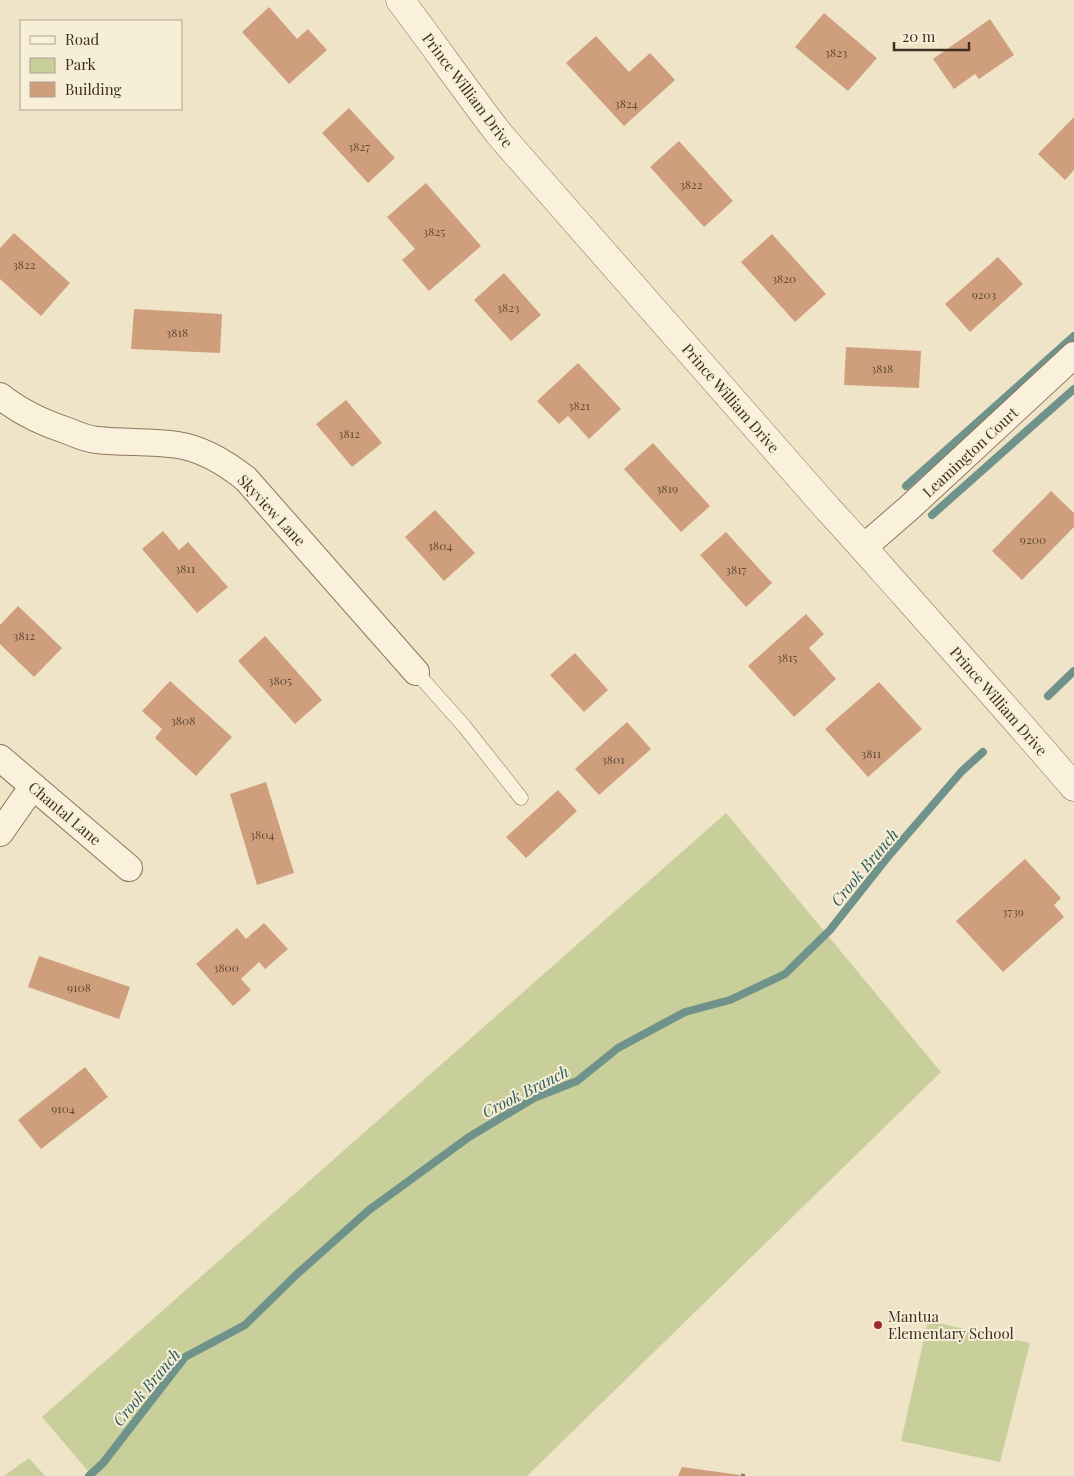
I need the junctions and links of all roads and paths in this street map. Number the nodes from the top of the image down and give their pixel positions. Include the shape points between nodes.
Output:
1 (400, 0) edge
2 (1074, 355) edge
3 (0, 396) edge
4 (864, 547) junction
5 (416, 672) joint
6 (0, 758) edge
7 (33, 786) junction
8 (1074, 787) edge
9 (521, 798) dead end
10 (0, 833) edge
11 (129, 868) dead end
12 (741, 1475) edge
13 (746, 1476) edge

1 - 4 street, Prince William Drive via 500,135
2 - 4 street, Leamington Court
3 - 5 street, Skyview Lane via 46,424 80,436 96,440 178,445 204,452 232,468 246,479
4 - 8 street, Prince William Drive
5 - 9 lane
6 - 7 street, Chantal Lane
7 - 10 street
7 - 11 street, Chantal Lane
12 - 13 path

